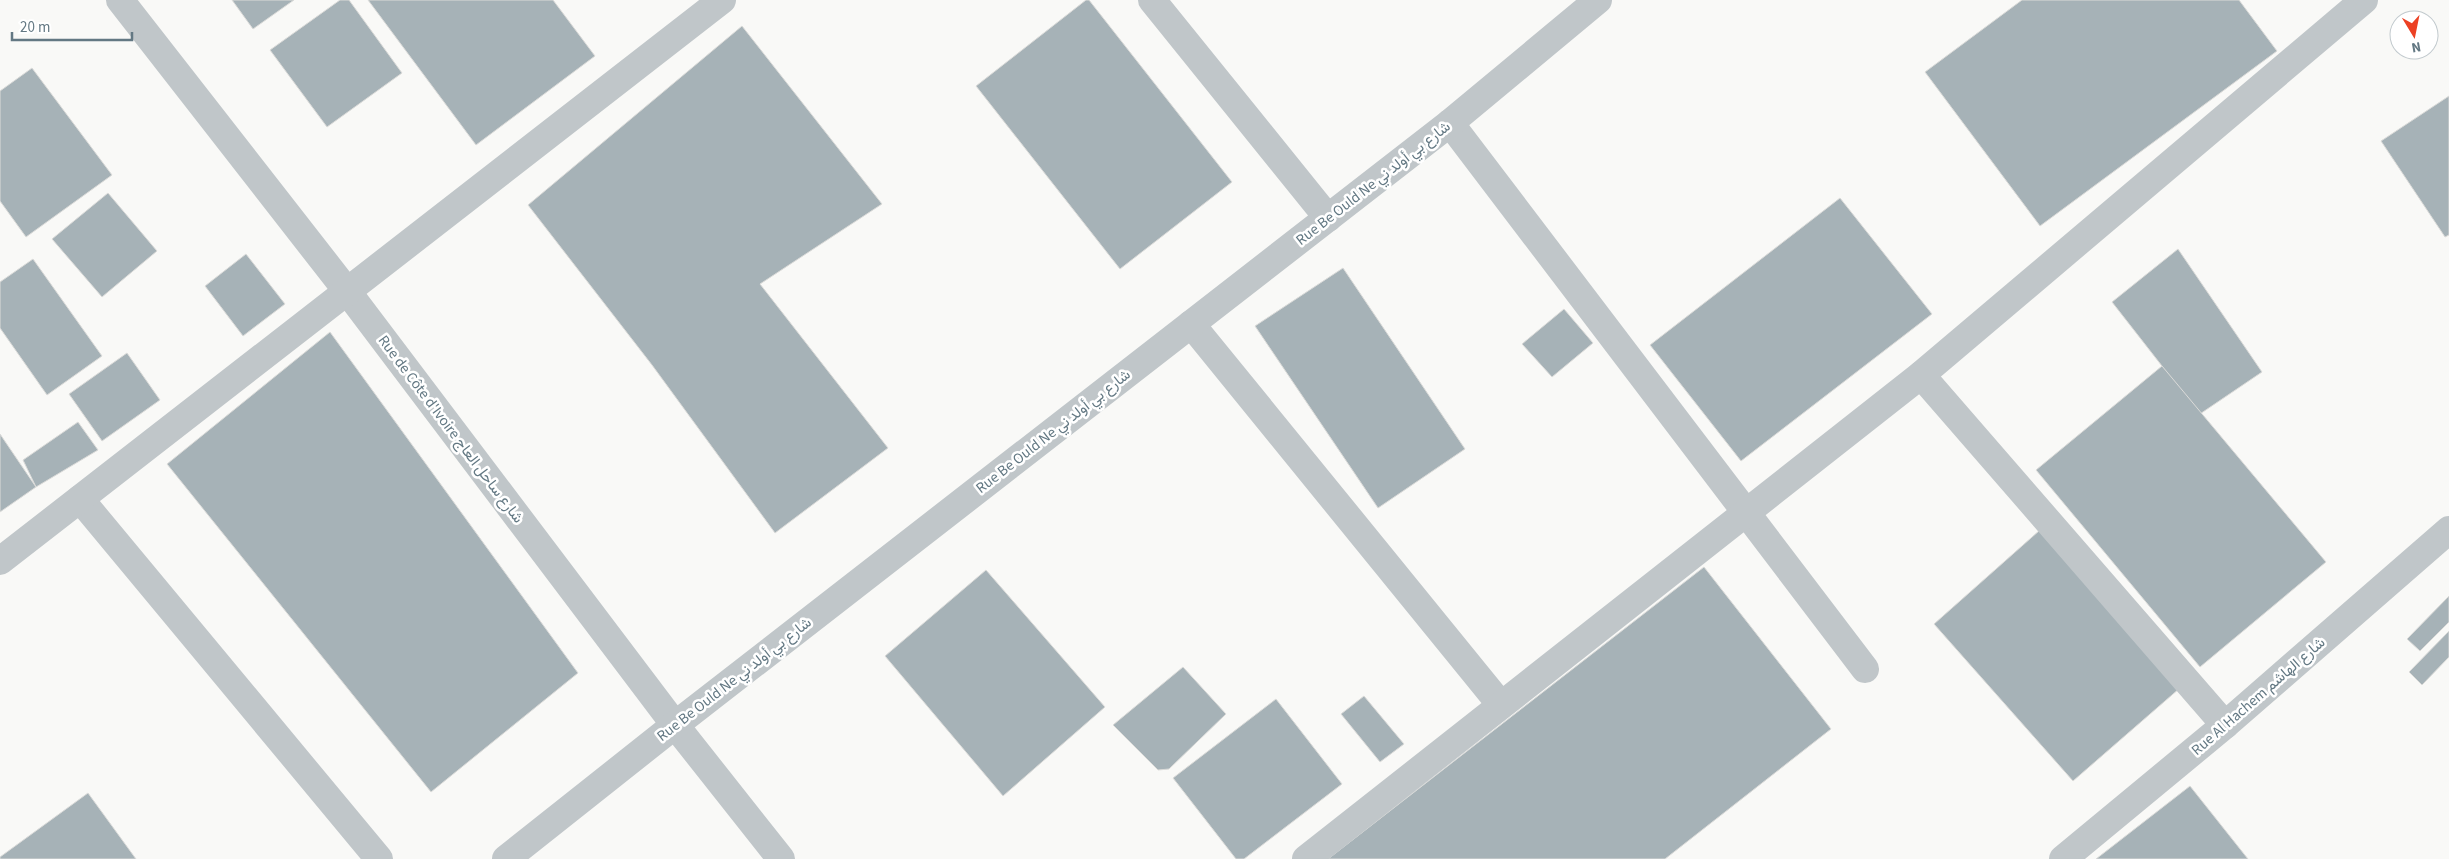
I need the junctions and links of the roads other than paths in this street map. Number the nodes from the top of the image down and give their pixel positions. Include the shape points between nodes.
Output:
1 (120, 0) edge
2 (722, 0) edge
3 (1152, 0) edge
4 (1598, 0) edge
5 (2364, 0) edge
6 (1450, 123) junction
7 (1328, 218) junction
8 (347, 291) junction
9 (1192, 324) junction
10 (1921, 375) junction
11 (80, 499) junction
12 (1746, 511) junction
13 (2449, 530) edge
14 (0, 561) edge
15 (1865, 669) dead end
16 (1501, 704) junction
17 (675, 724) junction
18 (2225, 726) junction
19 (379, 859) edge
20 (506, 859) edge
21 (781, 859) edge
22 (1306, 859) edge
23 (2064, 859) edge

1 - 8 street, Rue de Côte d'Ivoire شارع ساحل العاج
2 - 8 street
3 - 7 street
4 - 6 street, Rue Be Ould Ne شارع بي أولد ني
5 - 10 street
6 - 7 street, Rue Be Ould Ne شارع بي أولد ني
6 - 12 street
7 - 9 street, Rue Be Ould Ne شارع بي أولد ني
8 - 11 street
8 - 17 street, Rue de Côte d'Ivoire شارع ساحل العاج
9 - 16 street
9 - 17 street, Rue Be Ould Ne شارع بي أولد ني
10 - 12 street
10 - 18 street
11 - 14 street
11 - 19 street
12 - 15 street
12 - 16 street
13 - 18 street, Rue Al Hachem شارع الهاشم
16 - 22 street
17 - 20 street, Rue Be Ould Ne شارع بي أولد ني
17 - 21 street, Rue de Côte d'Ivoire شارع ساحل العاج
18 - 23 street, Rue Al Hachem شارع الهاشم

